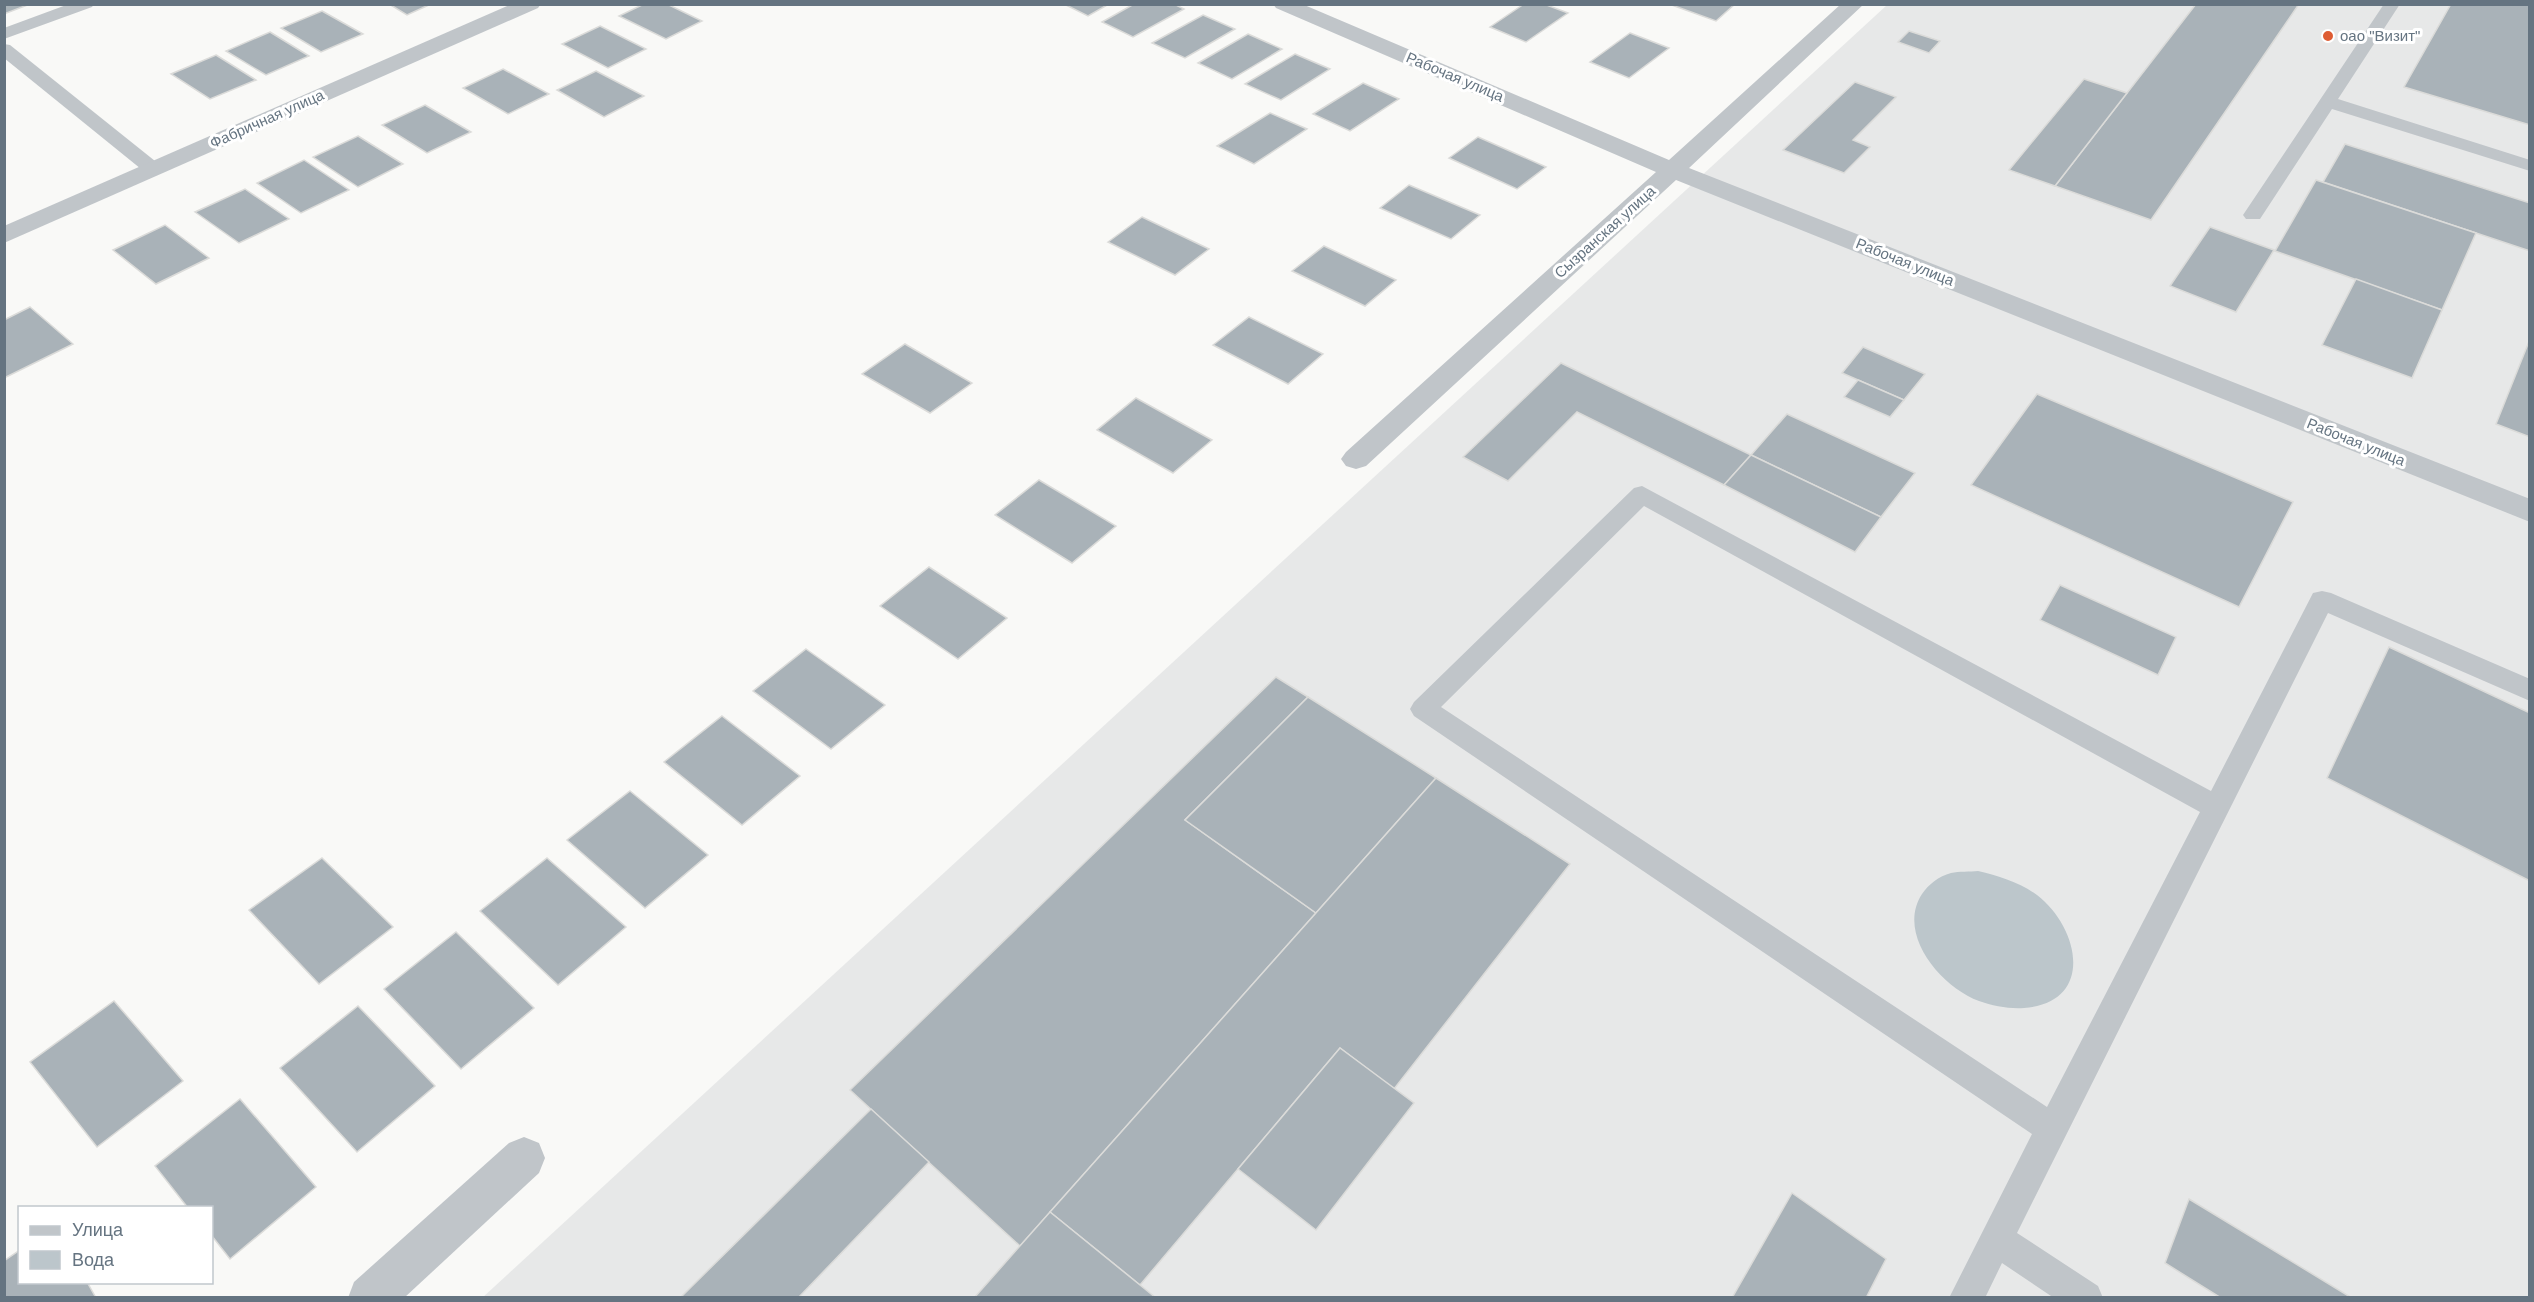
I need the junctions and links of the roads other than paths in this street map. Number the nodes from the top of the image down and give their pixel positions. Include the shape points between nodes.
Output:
1 (86, 4) edge
2 (531, 4) edge
3 (1283, 4) edge
4 (1854, 4) edge
5 (2392, 4) edge
6 (4, 34) edge
7 (4, 49) edge
8 (2328, 102) junction
9 (2529, 166) edge
10 (153, 169) junction
11 (1673, 170) junction
12 (2253, 215) dead end
13 (4, 236) edge
14 (1356, 459) dead end
15 (2529, 511) edge
16 (2529, 692) edge
17 (2216, 807) junction
18 (2052, 1129) junction
19 (524, 1158) dead end
20 (1996, 1239) junction
21 (370, 1298) edge
22 (1966, 1298) edge
23 (2086, 1298) edge

1 - 6 lane
2 - 10 street, Фабричная улица
3 - 11 street, Рабочая улица
4 - 11 street, Сызранская улица
5 - 8 lane
7 - 10 lane
8 - 9 lane
8 - 12 lane
10 - 13 street, Фабричная улица
11 - 14 street, Сызранская улица
11 - 15 street, Рабочая улица
16 - 17 lane via 2322,600
17 - 18 lane
17 - 18 lane via 1642,494 1423,709
18 - 20 lane
19 - 21 street
20 - 22 lane
20 - 23 lane

